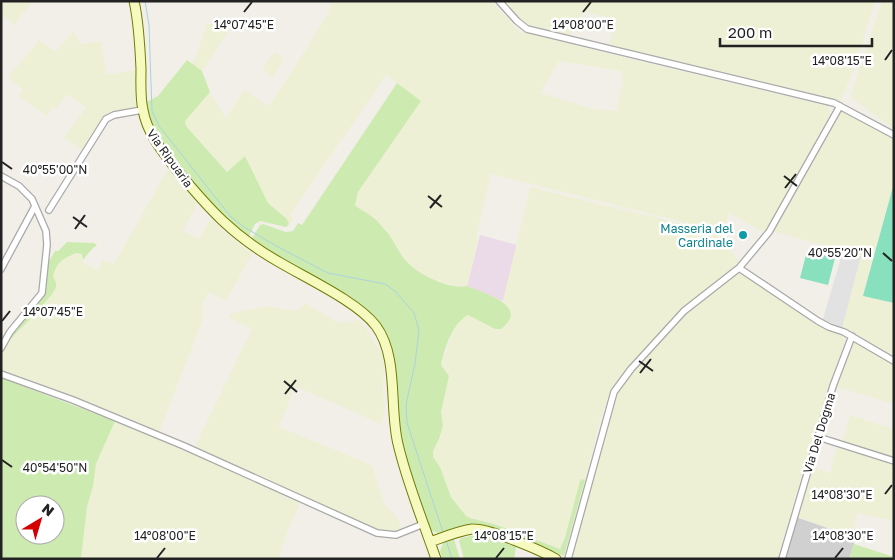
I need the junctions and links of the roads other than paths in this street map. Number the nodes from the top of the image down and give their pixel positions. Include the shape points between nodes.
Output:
1 (134, 1) edge
2 (499, 1) edge
3 (840, 106) junction
4 (142, 110) junction
5 (894, 135) edge
6 (1, 176) edge
7 (35, 206) junction
8 (49, 210) dead end
9 (740, 268) junction
10 (1, 269) edge
11 (852, 336) junction
12 (1, 348) edge
13 (894, 361) edge
14 (1, 374) edge
15 (818, 437) junction
16 (894, 461) edge
17 (423, 524) junction
18 (430, 542) junction
19 (436, 559) edge
20 (556, 559) edge
21 (568, 559) edge
22 (782, 559) edge

1 - 4 street, Via Ripuaria
2 - 3 street via 527,29
3 - 5 street
3 - 9 street via 769,232
4 - 8 street via 106,119
4 - 17 street, Via Ripuaria via 150,133 222,222 262,253 359,310 377,327 388,352 398,445
6 - 7 street via 26,191
7 - 10 street
7 - 12 street via 42,218 46,238 42,293
9 - 11 street via 818,321
9 - 21 street via 684,311 614,392
11 - 13 street
11 - 15 street, Via Del Dogma
14 - 17 street via 176,442 378,533 396,535
15 - 16 street
15 - 22 street, Via Del Dogma
17 - 18 street, Via Ripuaria
18 - 19 street, Via Ripuaria
18 - 20 street via 472,529 485,530

